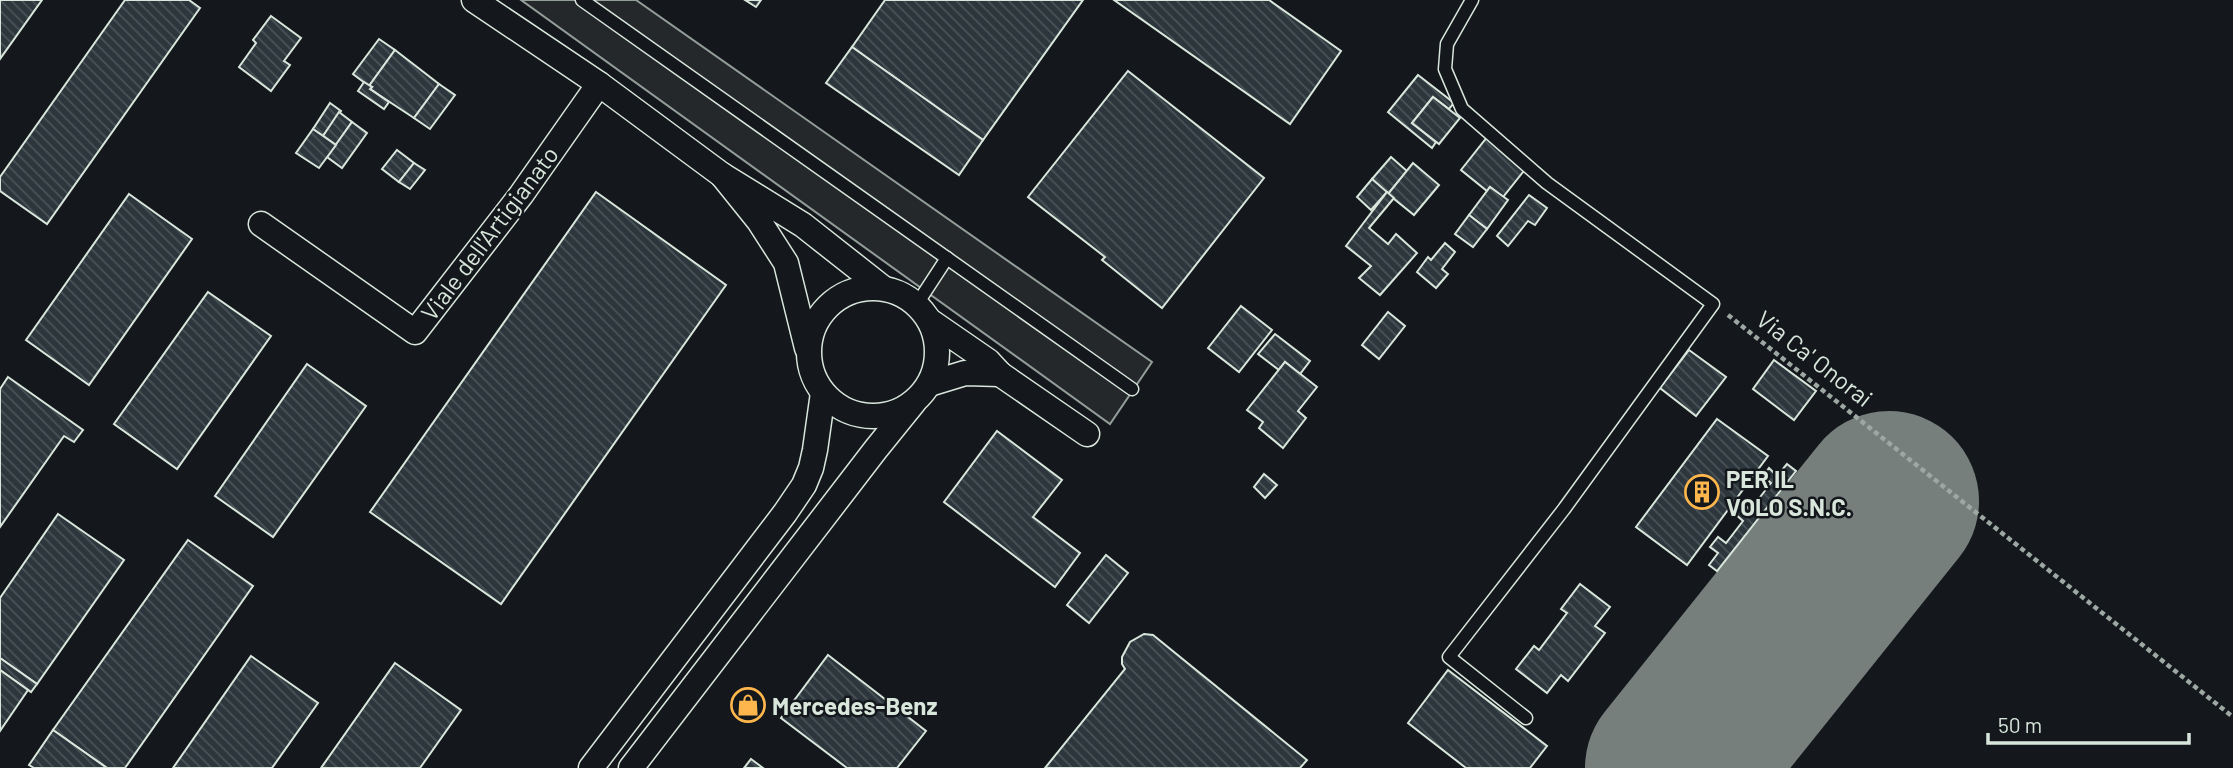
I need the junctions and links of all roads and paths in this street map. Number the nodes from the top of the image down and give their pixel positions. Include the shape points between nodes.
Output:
1 (474, 0) edge
2 (582, 0) edge
3 (1472, 0) edge
4 (599, 84) junction
5 (722, 175) junction
6 (261, 223) dead end
7 (947, 258) junction
8 (883, 288) junction
9 (1713, 304) junction
10 (923, 313) junction
11 (808, 351) junction
12 (1000, 374) junction
13 (1132, 389) dead end
14 (823, 393) junction
15 (922, 393) junction
16 (1087, 434) dead end
17 (2233, 717) edge
18 (1526, 718) dead end
19 (591, 768) edge
20 (631, 768) edge

1 - 4 street
2 - 7 lane
3 - 9 lane via 1447,44 1445,69 1462,109 1547,183
4 - 5 street
4 - 6 street, Viale dell'Artigianato via 415,332
5 - 8 street via 803,225
5 - 11 street via 786,263
7 - 10 lane
7 - 13 lane
8 - 10 street via 901,293
8 - 11 street via 861,288 840,296 823,310 812,329
9 - 17 path, Via Ca' Onorai
9 - 18 lane via 1449,657
10 - 12 street
10 - 15 street via 937,342 937,363
11 - 14 street via 812,373
12 - 15 street via 965,373
12 - 16 street
14 - 15 street via 838,407 877,417 897,412
14 - 19 street via 815,450 804,485
15 - 20 street

